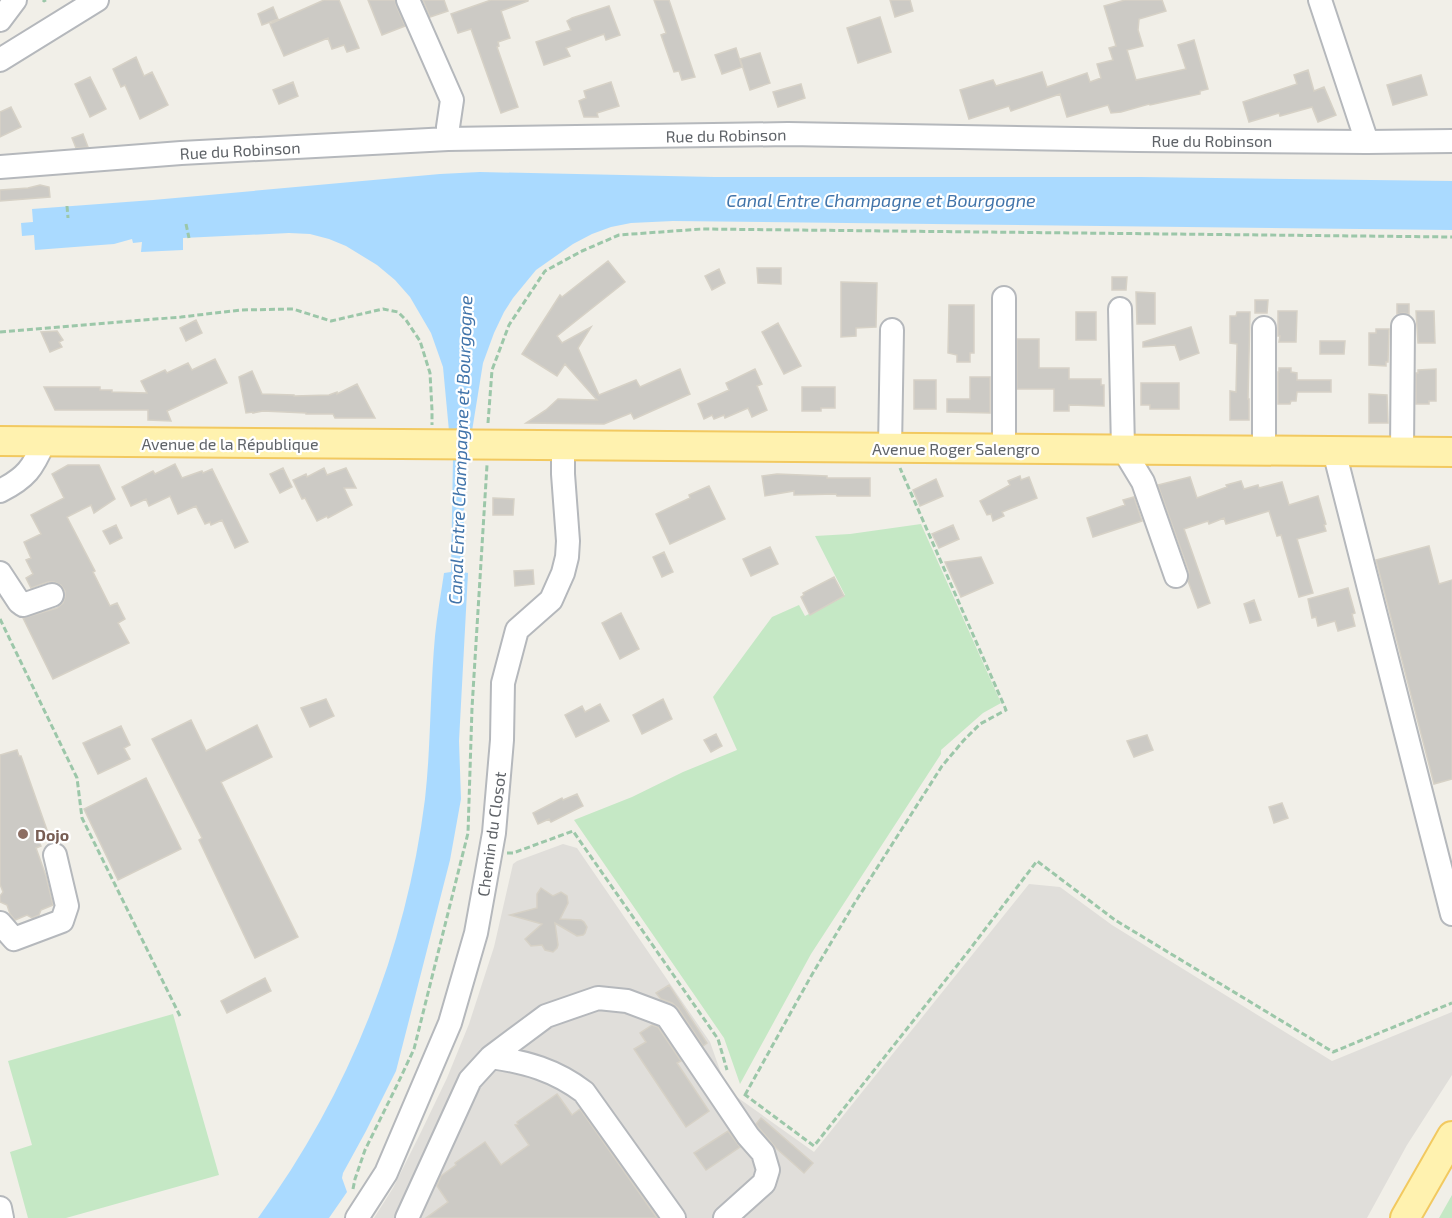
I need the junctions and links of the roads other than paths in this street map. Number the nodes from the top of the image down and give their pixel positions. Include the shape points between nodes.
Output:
1 (15, 0) edge
2 (98, 0) edge
3 (408, 0) edge
4 (1320, 0) edge
5 (0, 20) edge
6 (0, 60) edge
7 (448, 139) junction
8 (1452, 141) edge
9 (1367, 142) junction
10 (0, 167) edge
11 (1004, 298) dead end
12 (1120, 309) dead end
13 (1403, 326) dead end
14 (1264, 328) dead end
15 (892, 330) dead end
16 (0, 441) edge
17 (44, 442) junction
18 (459, 445) joint
19 (563, 445) junction
20 (890, 448) junction
21 (1004, 448) junction
22 (1123, 449) junction
23 (1264, 450) junction
24 (1334, 451) junction
25 (1402, 451) junction
26 (1452, 452) edge
27 (0, 491) edge
28 (0, 573) edge
29 (1176, 576) dead end
30 (52, 594) dead end
31 (55, 855) dead end
32 (1452, 914) edge
33 (0, 922) edge
34 (491, 1057) junction
35 (1452, 1136) edge
36 (0, 1208) edge
37 (354, 1208) edge
38 (2, 1218) edge
39 (407, 1218) edge
40 (674, 1218) edge
41 (724, 1218) edge
42 (1405, 1218) edge

1 - 5 street
2 - 6 street
3 - 7 street via 452,100
4 - 9 street
7 - 9 street, Rue du Robinson via 788,134
7 - 10 street, Rue du Robinson
8 - 9 street, Rue du Robinson
11 - 21 street
12 - 22 street
13 - 25 street
14 - 23 street
15 - 20 street
16 - 17 main road, Avenue de la République
17 - 18 main road, Avenue de la République
17 - 27 street via 35,463 16,483
18 - 19 main road, Avenue Roger Salengro
19 - 20 main road, Avenue Roger Salengro
19 - 37 street, Chemin du Closot via 567,557 551,600 517,630 503,683 494,833 476,933 450,1023 386,1173
20 - 21 main road, Avenue Roger Salengro
21 - 22 main road, Avenue Roger Salengro
22 - 23 main road, Avenue Roger Salengro
22 - 29 street via 1143,482
23 - 24 main road, Avenue Roger Salengro
24 - 25 main road, Avenue Roger Salengro
24 - 32 street
25 - 26 main road, Avenue Roger Salengro
28 - 30 street via 23,605
31 - 33 street via 67,906 62,921 14,939
34 - 39 street via 470,1080
34 - 40 street via 542,1068 584,1092
34 - 41 street via 546,1016 598,998 627,1001 667,1016 762,1153 768,1170 764,1184
35 - 42 main road
36 - 38 street

